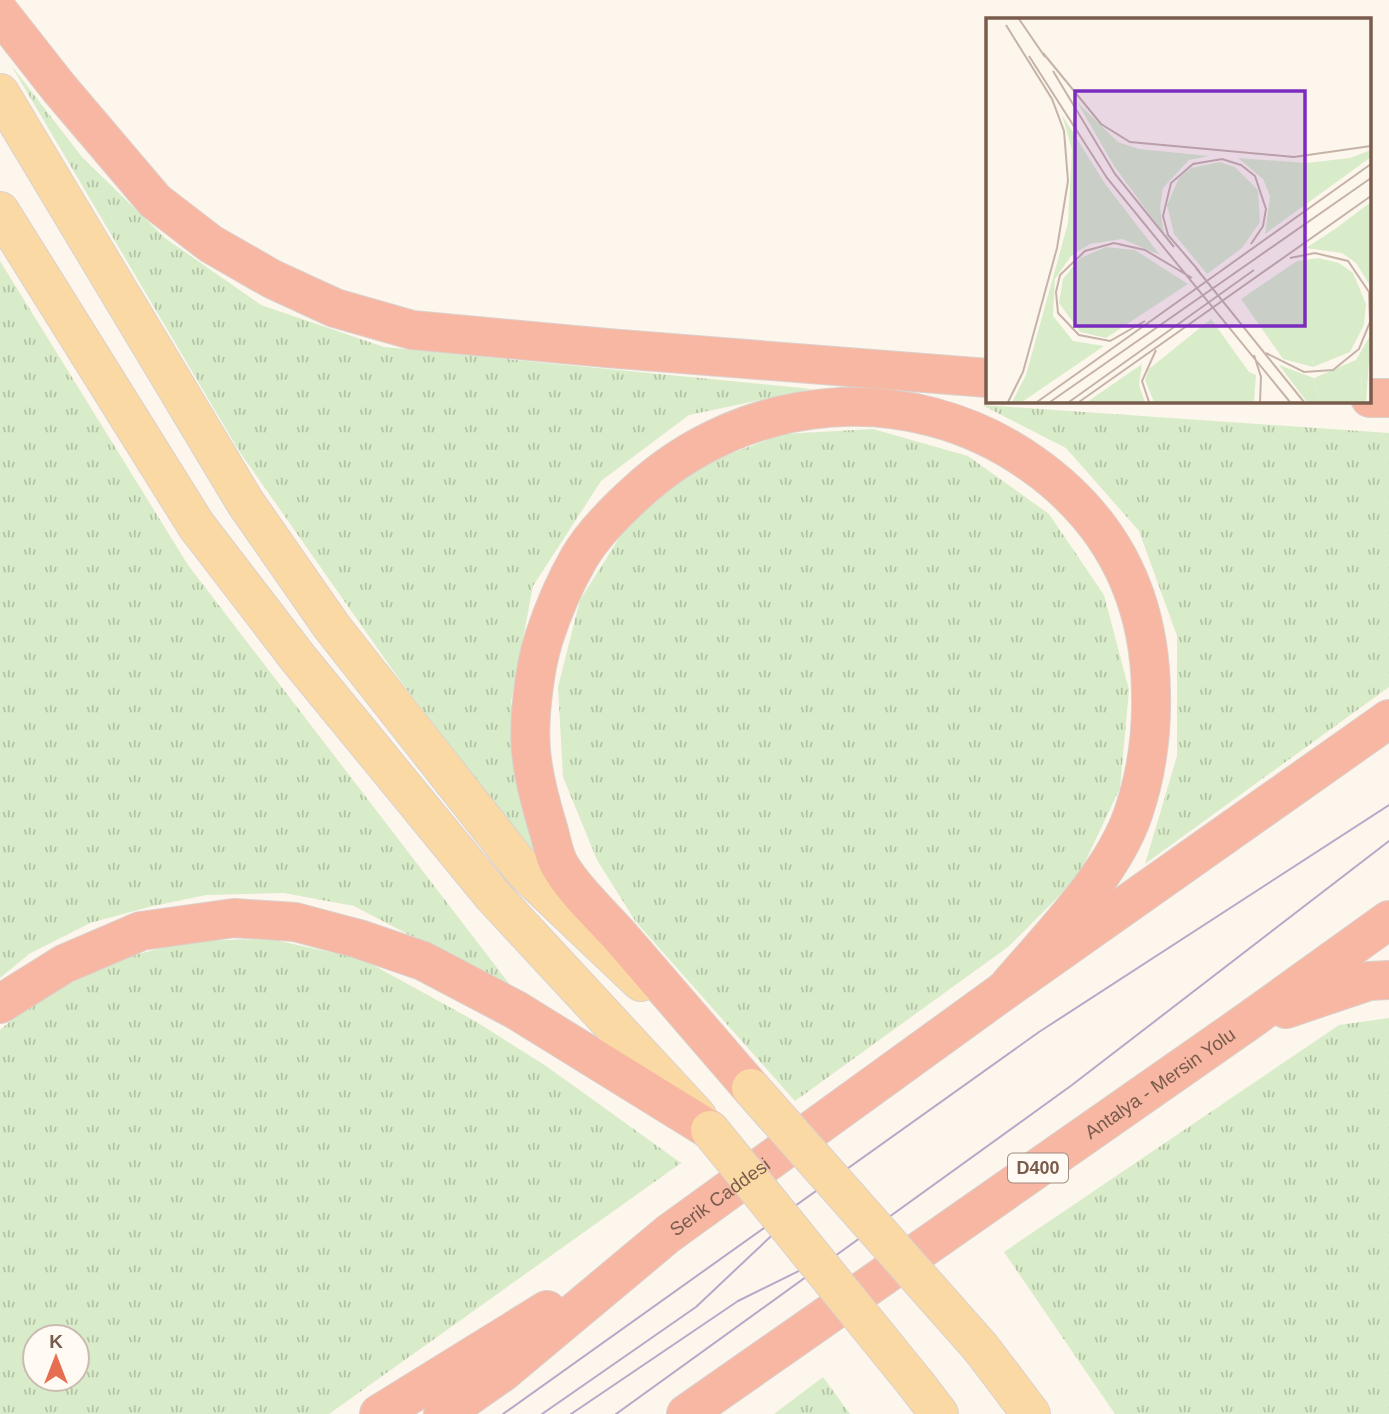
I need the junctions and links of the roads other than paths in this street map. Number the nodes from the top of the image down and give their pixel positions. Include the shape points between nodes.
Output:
1 (0, 13) edge
2 (0, 93) edge
3 (0, 211) edge
4 (986, 378) edge
5 (1389, 719) edge
6 (1389, 920) edge
7 (1389, 980) edge
8 (1005, 990) junction
9 (0, 1004) edge
10 (1247, 1022) junction
11 (751, 1088) junction
12 (710, 1130) junction
13 (668, 1234) junction
14 (379, 1414) edge
15 (443, 1414) edge
16 (686, 1414) edge
17 (939, 1414) edge
18 (1031, 1414) edge

1 - 4 highway via 155,201 211,244 335,308 412,330
2 - 11 main road via 245,502 332,627 524,870
3 - 12 main road via 196,525 289,647 493,896
5 - 8 highway
6 - 10 highway, Antalya - Mersin Yolu / D400
7 - 10 highway via 1369,981
8 - 11 highway via 1089,891 1133,816 1147,759 1151,659 1139,604 1120,559 1090,514 1058,482 1006,445 946,420 890,408 820,408 762,419 711,439 653,477 614,513 581,555 556,603 539,656 531,755 560,867
8 - 13 highway, Serik Caddesi
9 - 12 highway via 64,964 141,931 234,918 295,922 423,961 516,1010
10 - 16 highway, Antalya - Mersin Yolu / D400
11 - 18 main road, bridge via 981,1348
12 - 17 main road, bridge
13 - 14 highway
13 - 15 highway, Serik Caddesi via 503,1372

